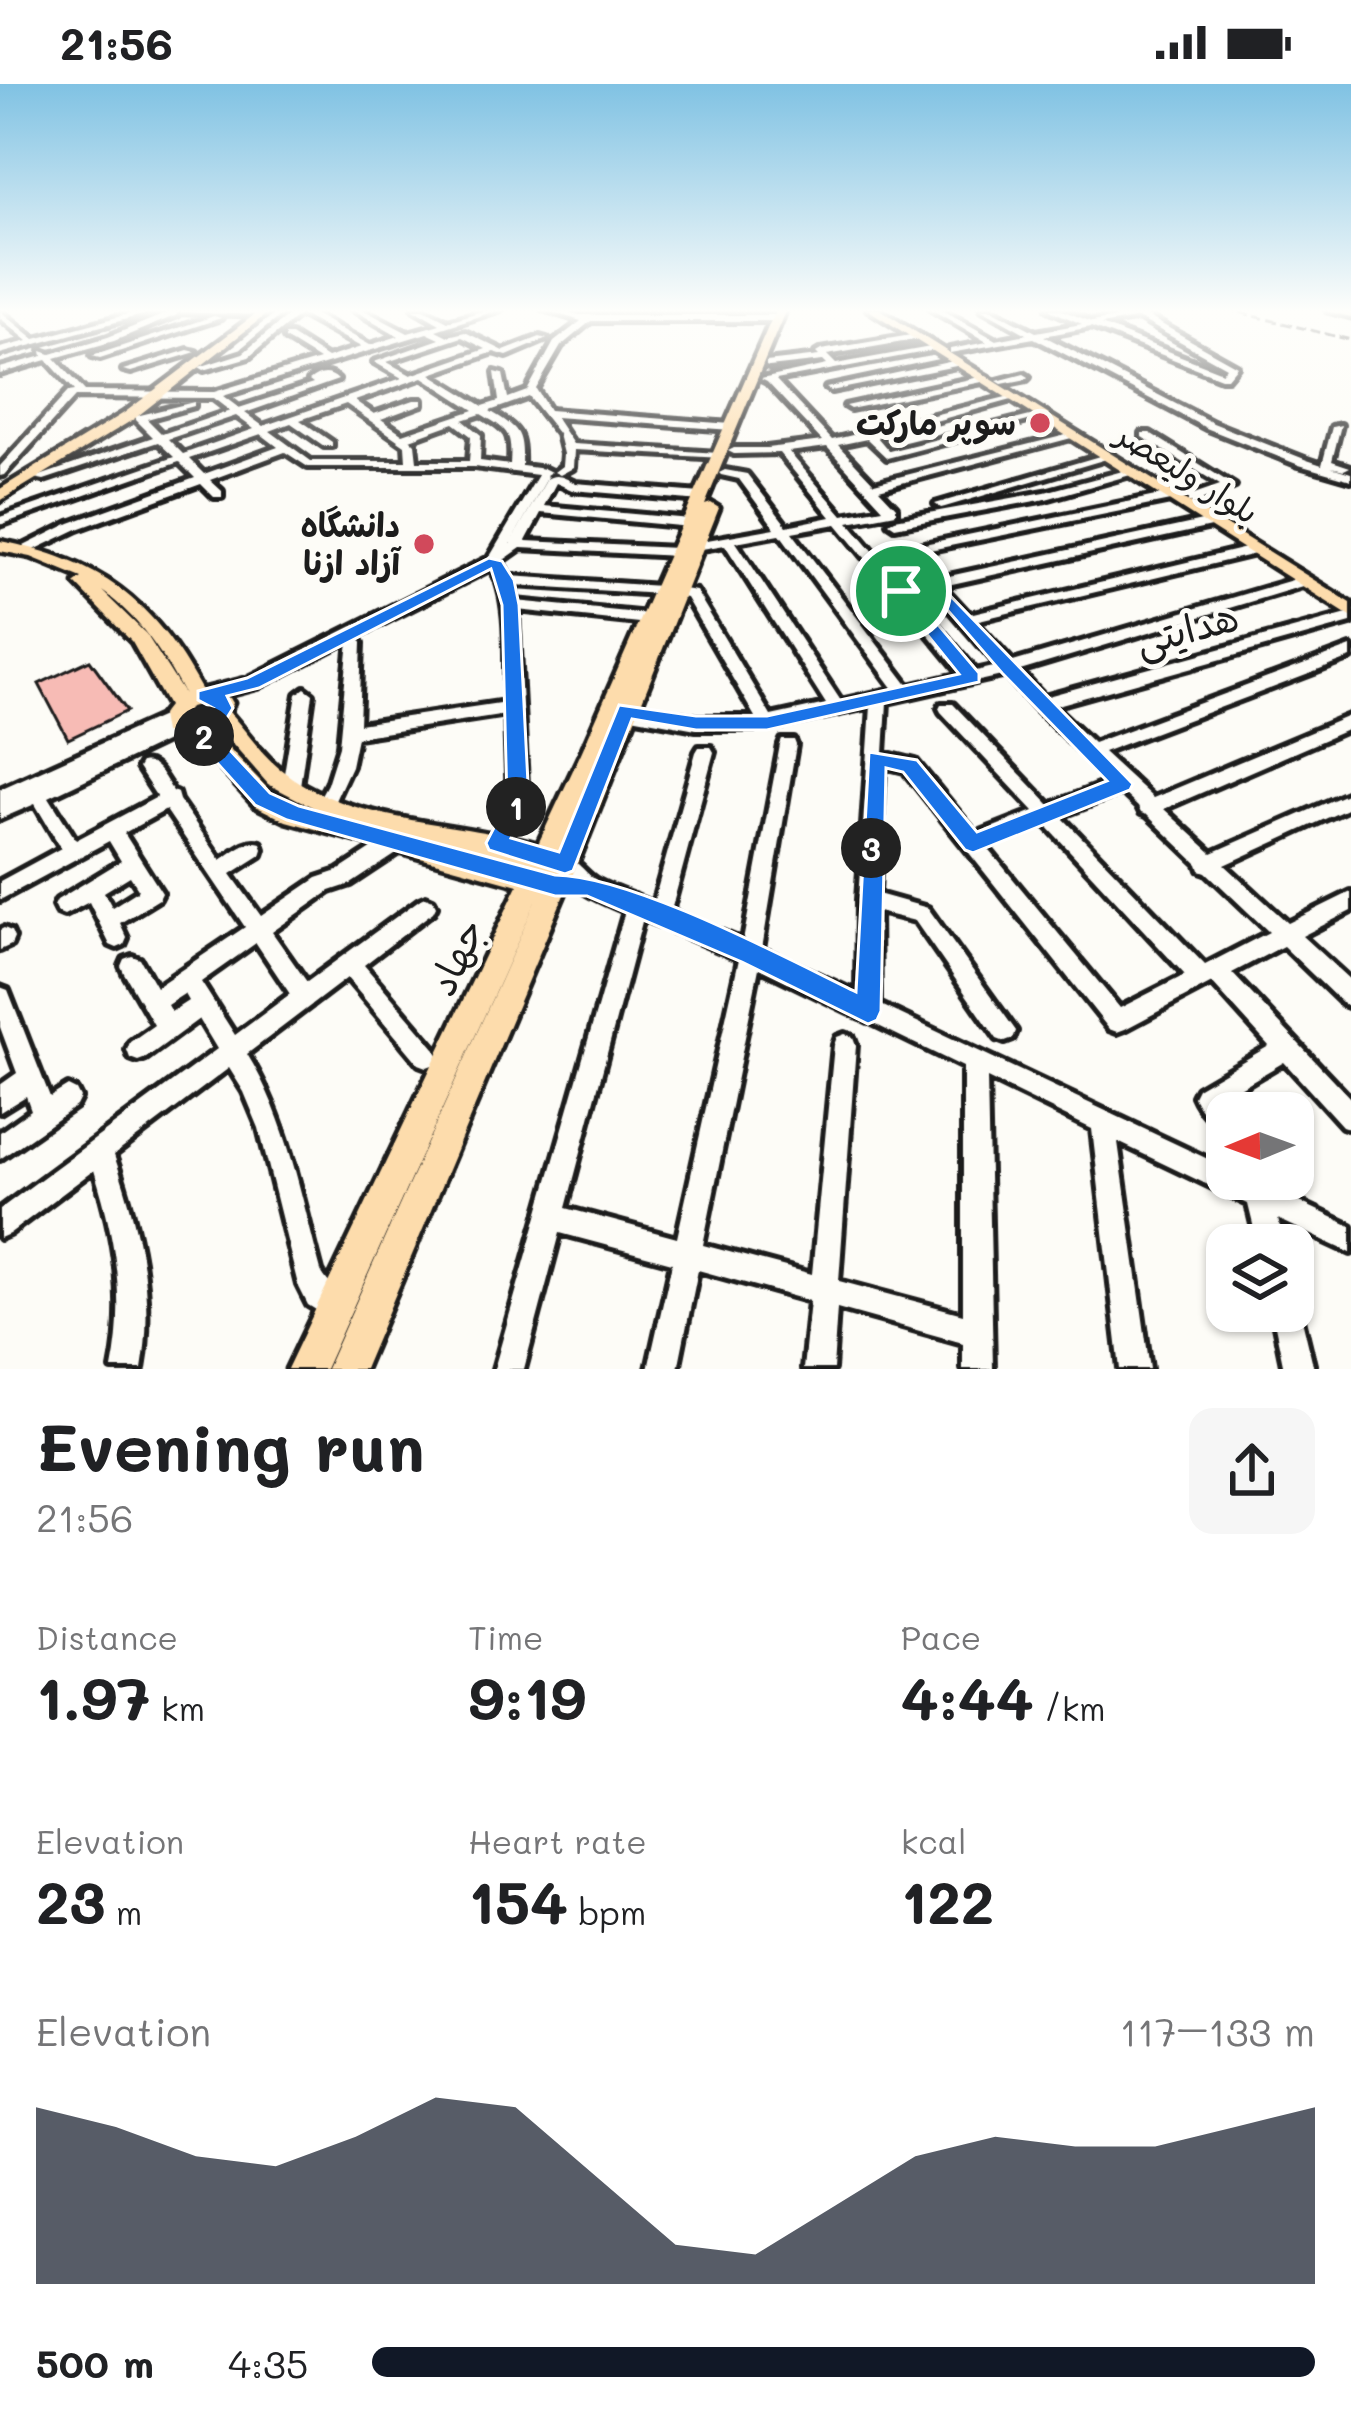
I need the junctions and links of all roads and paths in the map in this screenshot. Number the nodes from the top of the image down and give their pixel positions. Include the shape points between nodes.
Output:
1 (59, 369) edge
2 (132, 369) edge
3 (187, 369) edge
4 (267, 369) edge
5 (299, 369) edge
6 (398, 369) edge
7 (438, 369) edge
8 (531, 369) edge
9 (542, 369) edge
10 (764, 369) edge
11 (779, 369) edge
12 (828, 369) edge
13 (897, 369) edge
14 (973, 369) edge
15 (1100, 369) edge
16 (128, 370) joint
17 (296, 370) junction
18 (814, 371) junction
19 (763, 373) junction
20 (498, 374) dead end
21 (277, 376) junction
22 (418, 376) junction
23 (1024, 377) dead end
24 (992, 381) junction
25 (831, 388) junction
26 (80, 392) junction
27 (108, 392) junction
28 (155, 394) junction
29 (526, 394) junction
30 (215, 395) junction
31 (349, 395) junction
32 (1014, 398) junction
33 (503, 400) junction
34 (418, 402) dead end
35 (190, 404) dead end
36 (850, 406) junction
37 (483, 408) junction
38 (236, 413) junction
39 (549, 413) junction
40 (1042, 416) junction
41 (374, 418) junction
42 (454, 418) junction
43 (292, 420) junction
44 (1337, 427) dead end
45 (259, 431) junction
46 (873, 433) junction
47 (1146, 435) dead end
48 (1073, 436) junction
49 (160, 438) junction
50 (403, 438) junction
51 (828, 441) junction
52 (328, 444) dead end
53 (571, 447) junction
54 (780, 448) junction
55 (284, 449) junction
56 (727, 452) junction
57 (1107, 457) junction
58 (180, 459) junction
59 (412, 464) junction
60 (474, 464) junction
61 (516, 467) junction
62 (0, 472) edge
63 (1130, 472) junction
64 (1351, 473) edge
65 (552, 475) junction
66 (40, 478) dead end
67 (202, 479) junction
68 (874, 487) junction
69 (1010, 487) junction
70 (0, 492) edge
71 (218, 494) dead end
72 (700, 496) junction
73 (1170, 497) junction
74 (1025, 499) junction
75 (1192, 499) junction
76 (539, 509) junction
77 (894, 517) junction
78 (0, 521) edge
79 (841, 522) junction
80 (1211, 523) junction
81 (783, 532) junction
82 (687, 540) junction
83 (730, 543) junction
84 (518, 544) junction
85 (26, 549) junction
86 (0, 550) edge
87 (1254, 550) junction
88 (873, 558) junction
89 (494, 561) junction
90 (506, 580) junction
91 (1304, 581) junction
92 (934, 584) junction
93 (669, 591) junction
94 (901, 591) junction
95 (1351, 598) edge
96 (510, 605) junction
97 (1351, 615) edge
98 (966, 619) junction
99 (648, 620) junction
100 (355, 643) junction
101 (1351, 652) edge
102 (1008, 669) junction
103 (972, 677) junction
104 (905, 692) junction
105 (305, 694) dead end
106 (879, 698) junction
107 (1041, 704) junction
108 (514, 707) junction
109 (947, 707) dead end
110 (837, 708) junction
111 (626, 710) junction
112 (192, 713) junction
113 (1351, 721) edge
114 (767, 723) junction
115 (349, 732) junction
116 (788, 745) dead end
117 (1089, 751) junction
118 (705, 752) dead end
119 (876, 758) junction
120 (148, 768) dead end
121 (1123, 784) junction
122 (291, 786) junction
123 (0, 797) edge
124 (171, 798) junction
125 (1351, 799) edge
126 (326, 802) junction
127 (44, 803) dead end
128 (1148, 808) junction
129 (0, 812) edge
130 (1049, 815) junction
131 (113, 832) junction
132 (397, 843) junction
133 (497, 843) junction
134 (973, 843) junction
135 (254, 849) dead end
136 (73, 852) junction
137 (134, 864) junction
138 (1207, 865) junction
139 (221, 870) junction
140 (548, 870) junction
141 (92, 888) junction
142 (0, 891) edge
143 (868, 900) junction
144 (1351, 901) edge
145 (64, 906) dead end
146 (426, 907) dead end
147 (647, 912) junction
148 (261, 927) junction
149 (1284, 934) junction
150 (751, 954) junction
151 (349, 964) junction
152 (132, 966) dead end
153 (1208, 974) junction
154 (187, 979) junction
155 (1351, 996) edge
156 (305, 997) junction
157 (0, 998) edge
158 (153, 1002) junction
159 (202, 1004) junction
160 (868, 1011) junction
161 (168, 1028) junction
162 (1005, 1030) dead end
163 (845, 1045) dead end
164 (1287, 1048) junction
165 (138, 1050) dead end
166 (232, 1052) junction
167 (427, 1056) dead end
168 (975, 1061) junction
169 (30, 1078) junction
170 (1211, 1092) edge
171 (68, 1098) dead end
172 (0, 1100) edge
173 (45, 1114) junction
174 (1351, 1118) edge
175 (1103, 1122) junction
176 (0, 1147) edge
177 (100, 1150) junction
178 (1206, 1171) edge
179 (1267, 1200) edge
180 (553, 1218) junction
181 (0, 1225) edge
182 (1351, 1240) edge
183 (685, 1255) junction
184 (825, 1294) junction
185 (334, 1307) junction
186 (976, 1332) junction
187 (1291, 1332) edge
188 (127, 1369) edge
189 (306, 1369) edge
190 (345, 1369) edge
191 (509, 1369) edge
192 (663, 1369) edge
193 (818, 1369) edge
194 (977, 1369) edge
195 (1135, 1369) edge
196 (1299, 1369) edge

1 - 26 street
2 - 16 street
3 - 28 main road
4 - 21 street
5 - 17 street
6 - 22 street
7 - 22 street
8 - 29 street
9 - 29 street
10 - 19 main road, جهاد
11 - 19 street
12 - 18 street
13 - 25 street
14 - 24 main road, بلوار ولیعصر
15 - 64 street via 1207,426 1311,467
16 - 27 street
17 - 21 street
17 - 38 street via 317,383
18 - 19 street
18 - 25 street
19 - 51 street
19 - 56 main road, جهاد
20 - 33 street
21 - 30 street
22 - 31 street via 363,398
22 - 37 street
23 - 24 street
24 - 32 main road, بلوار ولیعصر
24 - 36 street
24 - 75 main road, بلوار ولیعصر
25 - 36 street
26 - 27 street
26 - 62 street via 63,400
27 - 28 street
28 - 30 street
28 - 70 main road
29 - 33 street
29 - 39 street
29 - 65 street via 558,438 562,451
30 - 38 street
31 - 41 street
31 - 43 street
32 - 40 main road, بلوار ولیعصر
32 - 46 street
33 - 37 street
34 - 41 street
35 - 49 street via 140,418
36 - 46 street
37 - 42 street
37 - 61 street via 512,428
38 - 45 street
38 - 49 street
39 - 53 street
39 - 56 street
40 - 46 street via 887,455
40 - 48 main road, بلوار ولیعصر
41 - 50 street
42 - 50 street
42 - 60 street via 476,435
43 - 45 street
43 - 52 street
44 - 64 street via 1327,463
45 - 55 street
45 - 58 street
46 - 51 street
47 - 75 street via 1229,486
48 - 57 main road, بلوار ولیعصر
48 - 68 street
49 - 58 street
49 - 66 street
50 - 59 street via 413,448
51 - 54 street
51 - 68 street
53 - 56 street
53 - 65 street via 567,468
54 - 56 street
54 - 79 street
55 - 59 street via 308,464
55 - 67 street
56 - 72 main road, جهاد
56 - 81 street
56 - 82 main road, جهاد
57 - 63 main road, بلوار ولیعصر
57 - 69 street
58 - 67 street
58 - 78 street
59 - 60 street
60 - 61 street
61 - 65 street
63 - 73 main road, بلوار ولیعصر
63 - 74 street
65 - 72 street via 572,486
65 - 76 street
65 - 89 street
67 - 71 street
67 - 85 street
68 - 77 street
69 - 74 street
69 - 77 street
72 - 82 main road, جهاد
73 - 80 main road, بلوار ولیعصر
73 - 88 street
74 - 77 street
75 - 95 main road, بلوار ولیعصر
76 - 82 street
76 - 84 street
77 - 79 street
79 - 81 street
79 - 88 street
80 - 87 main road, بلوار ولیعصر
80 - 92 street
81 - 83 street
81 - 104 street
82 - 83 street
82 - 84 street
82 - 93 main road, جهاد
83 - 110 street
84 - 89 street
85 - 86 main road
85 - 112 main road via 79,566 126,600 157,633
86 - 112 main road via 72,574 93,590
87 - 91 main road, بلوار ولیعصر
87 - 98 street
88 - 94 street
89 - 90 street
89 - 100 street via 474,582
89 - 112 street
90 - 93 street
90 - 96 street
91 - 97 main road, بلوار ولیعصر
91 - 102 street
92 - 94 street
92 - 98 street
93 - 99 main road, جهاد
93 - 111 main road, جهاد
93 - 114 street via 691,594
94 - 103 street
96 - 99 street
96 - 108 street
97 - 107 street, هدایتی
98 - 102 street
99 - 140 main road, جهاد
100 - 112 street
100 - 115 street
101 - 117 street
102 - 103 street
102 - 107 street
103 - 104 street
104 - 106 street
105 - 122 street
106 - 110 street
106 - 119 street
107 - 117 street
108 - 115 street
108 - 133 street via 518,803
109 - 130 street
110 - 114 street
111 - 114 street via 696,723
111 - 140 main road, جهاد
112 - 122 main road
112 - 123 street
112 - 129 street
112 - 132 main road via 262,799
113 - 128 street
115 - 126 street
116 - 150 street
117 - 121 street
118 - 147 street
119 - 134 street via 910,766
119 - 143 street
120 - 124 street
121 - 128 street
121 - 130 street
122 - 126 main road
124 - 131 street
124 - 139 street
125 - 138 street
126 - 133 main road
127 - 136 street
128 - 138 street
130 - 134 street
130 - 153 street
131 - 136 street
131 - 137 street
132 - 140 main road
132 - 148 street
133 - 140 main road
134 - 153 street via 1117,1021
135 - 139 street
136 - 142 street
137 - 141 street
137 - 141 street via 152,893 113,928
138 - 149 street
139 - 148 street
140 - 147 street
140 - 185 main road, جهاد
140 - 190 main road, جهاد
141 - 145 street
143 - 160 street
143 - 162 street via 921,914
144 - 149 street
146 - 151 street
147 - 150 street
147 - 180 street
148 - 154 street
148 - 156 street
149 - 153 street
149 - 155 street
150 - 160 street
150 - 183 street
151 - 156 street
151 - 167 street
152 - 158 street
153 - 164 street
154 - 158 street
154 - 159 street
156 - 166 street
157 - 169 street
158 - 161 street
159 - 161 street
159 - 166 street
160 - 168 street
161 - 165 street
163 - 184 street
164 - 170 street
164 - 174 street
166 - 177 street
166 - 185 street via 271,1128 308,1275
168 - 175 street
168 - 186 street
169 - 172 street
169 - 173 street
171 - 173 street
173 - 176 street
175 - 178 street
175 - 195 street
177 - 181 street
177 - 188 street via 123,1220
179 - 182 street
180 - 183 street
180 - 191 street
183 - 184 street
183 - 192 street
184 - 186 street
184 - 193 street
185 - 189 main road, جهاد
186 - 194 street
187 - 196 street

